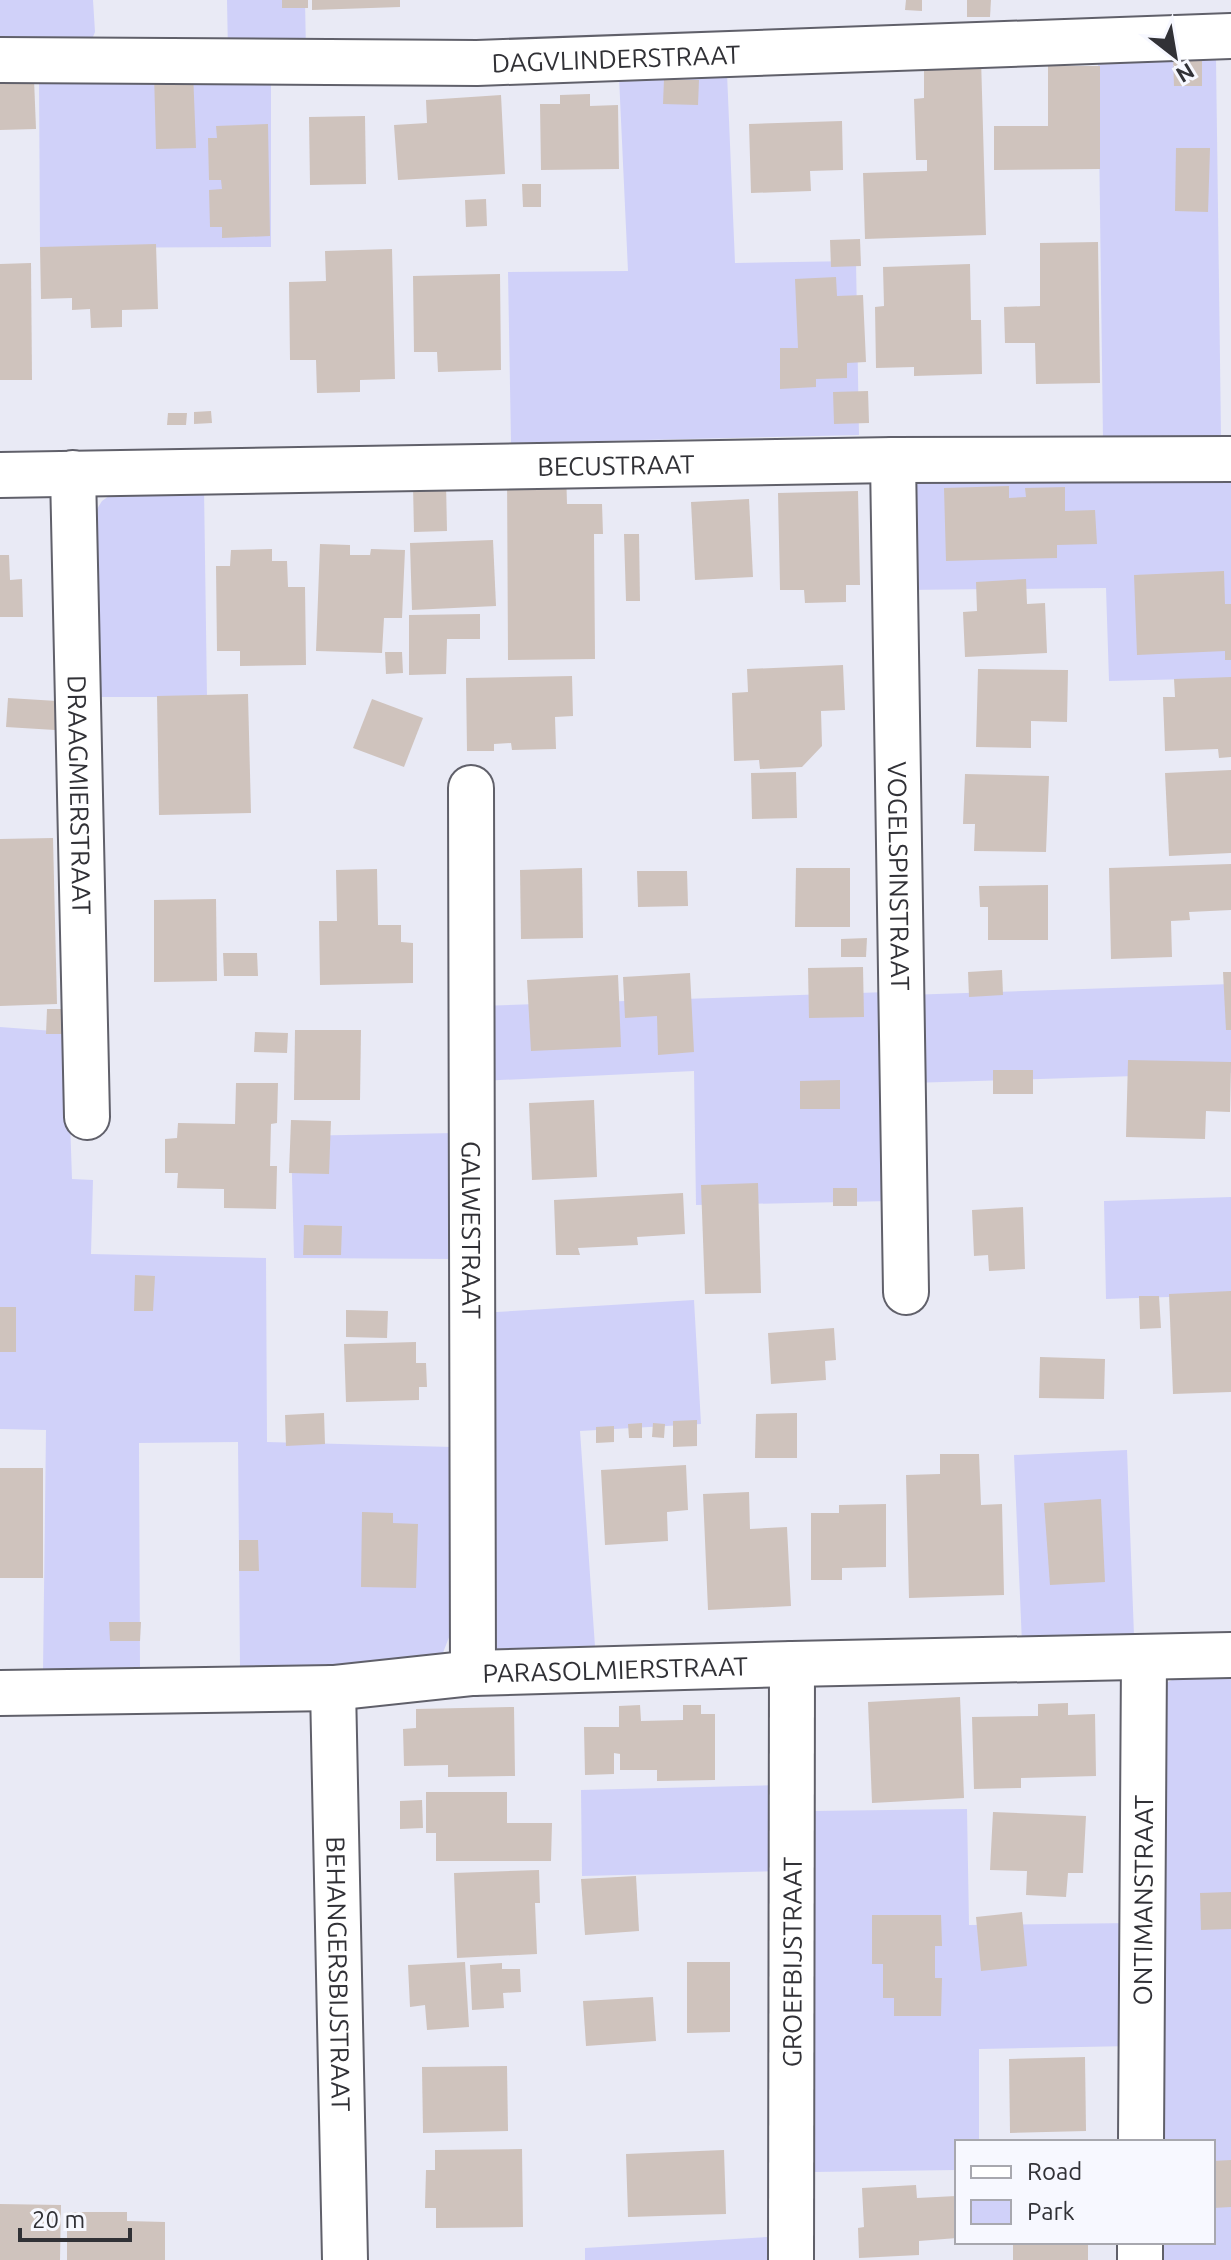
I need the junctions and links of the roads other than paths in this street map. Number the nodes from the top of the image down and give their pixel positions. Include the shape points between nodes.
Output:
1 (1231, 36) edge
2 (0, 60) edge
3 (1231, 459) edge
4 (893, 460) junction
5 (73, 473) junction
6 (0, 475) edge
7 (471, 788) dead end
8 (87, 1117) dead end
9 (906, 1292) dead end
10 (1231, 1655) edge
11 (1144, 1658) junction
12 (792, 1664) junction
13 (473, 1673) junction
14 (333, 1688) junction
15 (0, 1693) edge
16 (1141, 2140) edge
17 (345, 2260) edge
18 (791, 2260) edge

1 - 2 street, DAGVLINDERSTRAAT via 477,63
3 - 4 street, BECUSTRAAT
4 - 5 street, BECUSTRAAT
4 - 9 street, VOGELSPINSTRAAT
5 - 6 street, BECUSTRAAT
5 - 8 street, DRAAGMIERSTRAAT
7 - 13 street, GALWESTRAAT
10 - 11 street, PARASOLMIERSTRAAT
11 - 12 street, PARASOLMIERSTRAAT
11 - 16 street, ONTIMANSTRAAT
12 - 13 street, PARASOLMIERSTRAAT
12 - 18 street, GROEFBIJSTRAAT
13 - 14 street, PARASOLMIERSTRAAT
14 - 15 street, PARASOLMIERSTRAAT
14 - 17 street, BEHANGERSBIJSTRAAT

